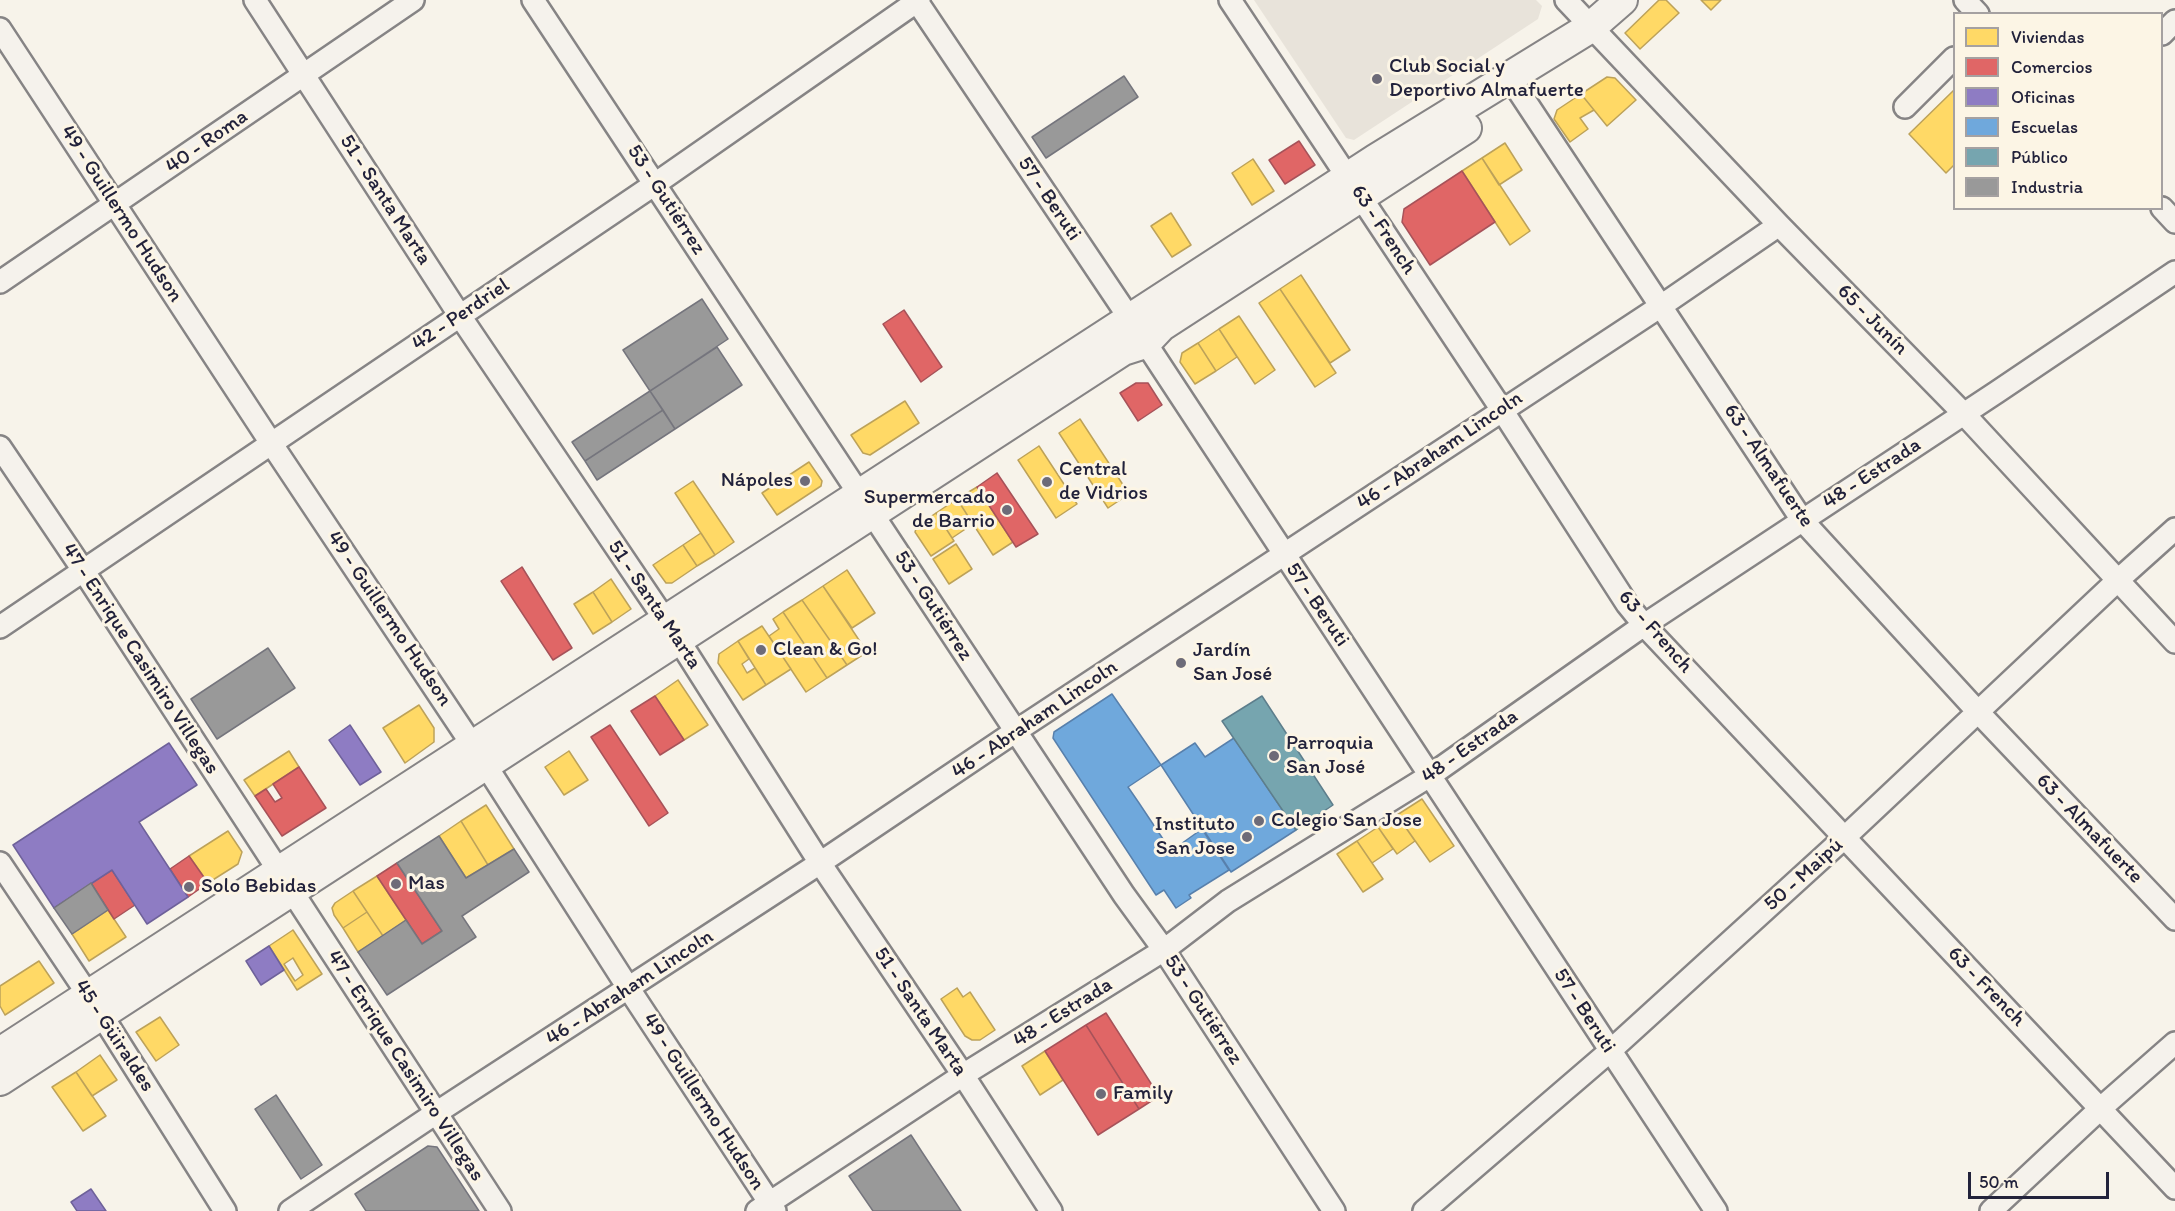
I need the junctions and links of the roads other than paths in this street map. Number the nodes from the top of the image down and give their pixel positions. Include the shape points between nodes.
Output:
1 (255, 0) edge
2 (413, 0) edge
3 (533, 0) edge
4 (1230, 0) edge
5 (1566, 0) edge
6 (1622, 0) edge
7 (1965, 0) edge
8 (917, 1) edge
9 (1976, 12) edge
10 (2175, 21) edge
11 (1591, 27) junction
12 (0, 29) edge
13 (2163, 33) edge
14 (1953, 59) edge
15 (304, 74) junction
16 (1515, 85) junction
17 (1905, 107) dead end
18 (655, 184) junction
19 (1355, 186) junction
20 (115, 205) junction
21 (2163, 208) edge
22 (2175, 222) edge
23 (1779, 225) junction
24 (2175, 272) edge
25 (0, 282) edge
26 (1661, 306) junction
27 (460, 316) junction
28 (1138, 331) junction
29 (1502, 410) junction
30 (1964, 414) junction
31 (271, 444) junction
32 (0, 447) edge
33 (866, 504) junction
34 (1802, 520) junction
35 (2175, 529) edge
36 (1284, 556) junction
37 (83, 570) junction
38 (2117, 581) junction
39 (1644, 625) junction
40 (0, 627) edge
41 (671, 630) junction
42 (2175, 642) edge
43 (1979, 713) junction
44 (1016, 731) junction
45 (479, 755) junction
46 (1431, 776) junction
47 (1844, 838) junction
48 (0, 862) edge
49 (820, 863) junction
50 (285, 882) junction
51 (2175, 918) edge
52 (1164, 950) junction
53 (629, 989) junction
54 (95, 1005) junction
55 (2175, 1043) edge
56 (1610, 1051) junction
57 (0, 1053) edge
58 (963, 1075) junction
59 (0, 1080) edge
60 (2101, 1108) junction
61 (436, 1113) junction
62 (2175, 1188) edge
63 (767, 1208) edge
64 (225, 1211) edge
65 (290, 1211) edge
66 (500, 1211) edge
67 (1051, 1211) edge
68 (1334, 1211) edge
69 (1424, 1211) edge
70 (1716, 1211) edge
71 (1991, 1211) edge

1 - 15 street, 51 - Santa Marta
2 - 15 street, 40 - Roma
3 - 18 street, 53 - Gutiérrez
4 - 19 street, 63 - French
5 - 11 street, 65 - Junín
6 - 11 main road
7 - 9 street
8 - 18 street, 42 - Perdriel
8 - 28 street, 57 - Beruti
10 - 13 street
11 - 16 main road
11 - 23 street, 65 - Junín
12 - 20 street, 49 - Guillermo Hudson
14 - 17 street
15 - 20 street, 40 - Roma
15 - 27 street, 51 - Santa Marta
16 - 19 main road
16 - 26 street, 63 - Almafuerte
18 - 27 street, 42 - Perdriel
18 - 33 street, 53 - Gutiérrez
19 - 28 main road via 1161,326
19 - 29 street, 63 - French
20 - 25 street, 40 - Roma
20 - 31 street, 49 - Guillermo Hudson
21 - 22 street
23 - 26 street, 46 - Abraham Lincoln
23 - 30 street, 65 - Junín
24 - 30 street, 48 - Estrada
26 - 29 street, 46 - Abraham Lincoln
26 - 34 street, 63 - Almafuerte
27 - 31 street, 42 - Perdriel
27 - 41 street, 51 - Santa Marta
28 - 33 main road via 1123,350
28 - 36 street, 57 - Beruti
29 - 36 street, 46 - Abraham Lincoln
29 - 39 street, 63 - French
30 - 34 street, 48 - Estrada
30 - 38 street, 65 - Junín
31 - 37 street, 42 - Perdriel
31 - 45 street, 49 - Guillermo Hudson
32 - 37 street, 47 - Enrique Casimiro Villegas
33 - 41 main road
33 - 44 street, 53 - Gutiérrez
34 - 39 street, 48 - Estrada
34 - 43 street, 63 - Almafuerte
35 - 38 street, 50 - Maipú
36 - 44 street, 46 - Abraham Lincoln
36 - 46 street, 57 - Beruti
37 - 40 street, 42 - Perdriel
37 - 50 street, 47 - Enrique Casimiro Villegas
38 - 42 street, 65 - Junín
38 - 43 street, 50 - Maipú
39 - 46 street, 48 - Estrada
39 - 47 street, 63 - French
41 - 45 main road
41 - 49 street, 51 - Santa Marta
43 - 47 street, 50 - Maipú
43 - 51 street, 63 - Almafuerte
44 - 49 street, 46 - Abraham Lincoln
44 - 52 street, 53 - Gutiérrez
45 - 50 main road
45 - 53 street, 49 - Guillermo Hudson
46 - 52 street, 48 - Estrada via 1228,901
46 - 56 street, 57 - Beruti
47 - 56 street, 50 - Maipú
47 - 60 street, 63 - French
48 - 54 street, 45 - Güiraldes
49 - 53 street, 46 - Abraham Lincoln
49 - 58 street, 51 - Santa Marta
50 - 54 main road
50 - 61 street, 47 - Enrique Casimiro Villegas
52 - 58 street, 48 - Estrada
52 - 68 street, 53 - Gutiérrez
53 - 61 street, 46 - Abraham Lincoln
53 - 63 street, 49 - Guillermo Hudson
54 - 57 main road
54 - 59 main road
54 - 64 street, 45 - Güiraldes
55 - 60 street
56 - 69 street, 50 - Maipú
56 - 70 street, 57 - Beruti
58 - 63 street, 48 - Estrada
58 - 67 street, 51 - Santa Marta
60 - 62 street, 63 - French
60 - 71 street
61 - 65 street, 46 - Abraham Lincoln
61 - 66 street, 47 - Enrique Casimiro Villegas

